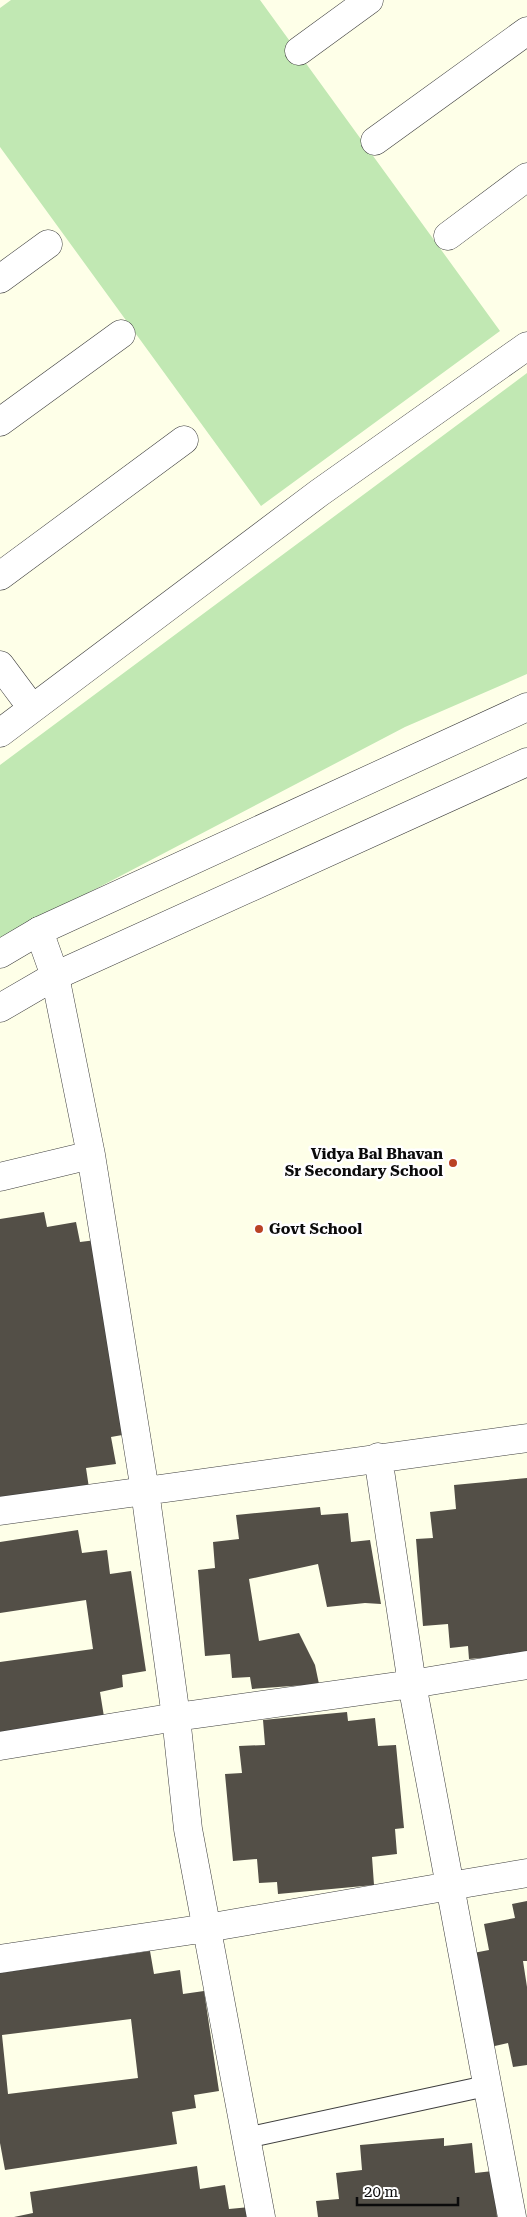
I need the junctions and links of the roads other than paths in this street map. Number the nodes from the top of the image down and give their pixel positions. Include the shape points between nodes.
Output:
1 (369, 0) edge
2 (527, 31) edge
3 (299, 51) dead end
4 (375, 141) dead end
5 (527, 177) edge
6 (448, 236) dead end
7 (48, 244) dead end
8 (0, 279) edge
9 (121, 334) dead end
10 (527, 346) edge
11 (0, 422) edge
12 (184, 440) dead end
13 (0, 576) edge
14 (0, 665) edge
15 (32, 708) junction
16 (527, 708) edge
17 (0, 733) edge
18 (527, 762) edge
19 (39, 931) junction
20 (0, 954) edge
21 (55, 976) junction
22 (0, 1008) edge
23 (91, 1155) junction
24 (0, 1177) edge
25 (527, 1438) edge
26 (378, 1457) junction
27 (145, 1491) junction
28 (0, 1511) edge
29 (527, 1665) edge
30 (412, 1684) junction
31 (176, 1717) junction
32 (0, 1746) edge
33 (527, 1873) edge
34 (450, 1886) junction
35 (207, 1928) junction
36 (0, 1959) edge
37 (486, 2086) junction
38 (246, 2138) junction
39 (261, 2217) edge
40 (512, 2217) edge

1 - 3 street
2 - 4 street
5 - 6 street
7 - 8 street
9 - 11 street
10 - 15 street via 319,493
12 - 13 street
14 - 15 street
15 - 17 street
16 - 19 street
18 - 21 street
19 - 20 street
19 - 21 street
21 - 22 street
21 - 23 street
23 - 24 street
23 - 27 street
25 - 26 street
26 - 27 street
26 - 30 street
27 - 28 street
27 - 31 street
29 - 30 street
30 - 31 street
30 - 34 street
31 - 32 street
31 - 35 street via 188,1829
33 - 34 street
34 - 35 street
34 - 37 street
35 - 36 street
35 - 38 street
37 - 38 lane
37 - 40 street
38 - 39 street

